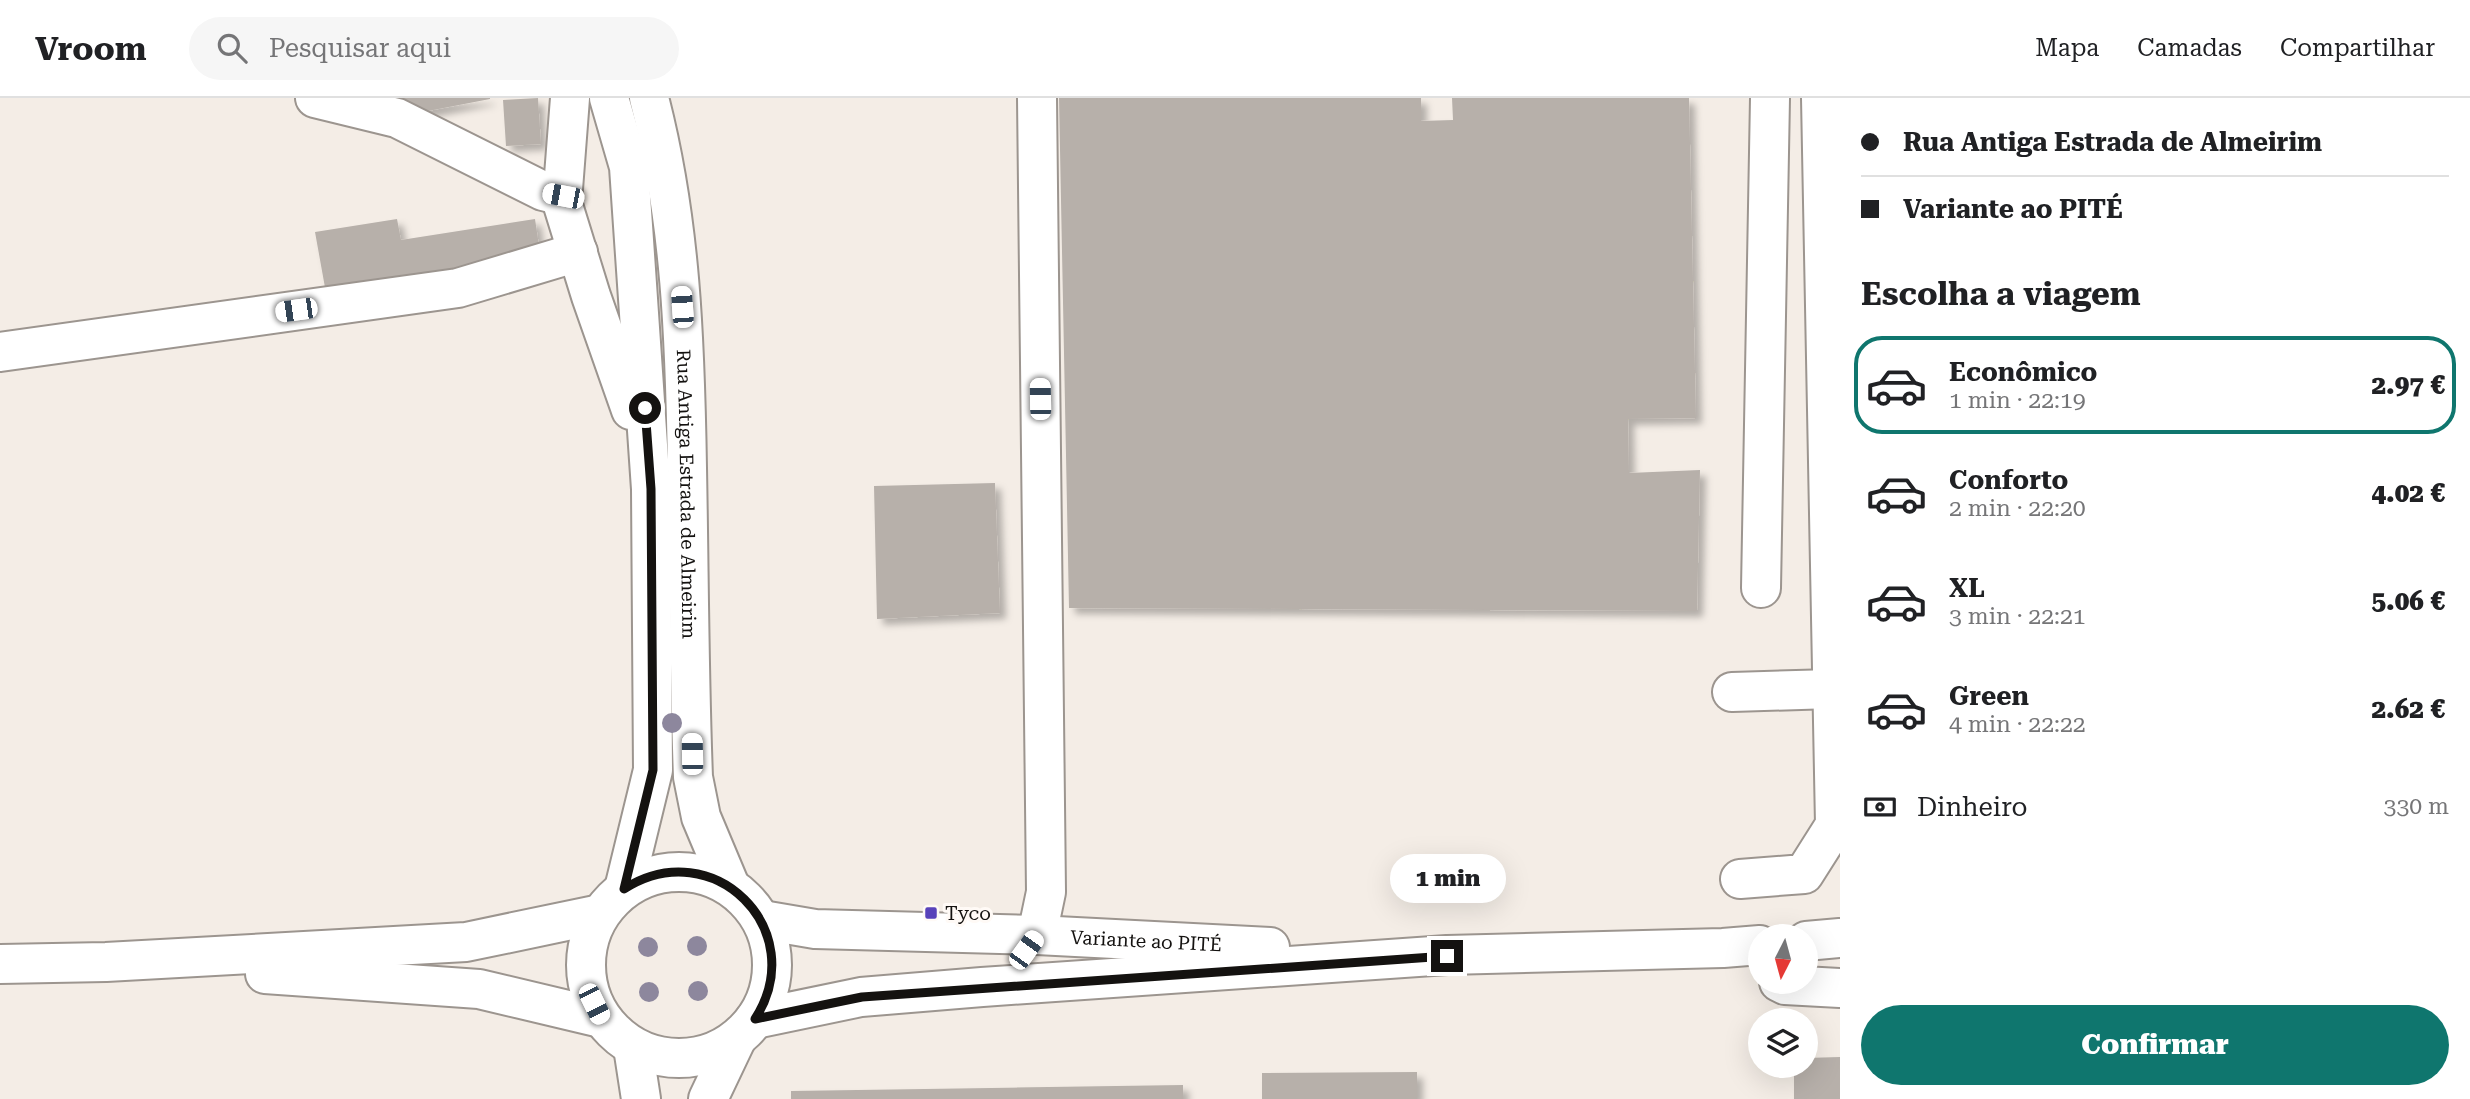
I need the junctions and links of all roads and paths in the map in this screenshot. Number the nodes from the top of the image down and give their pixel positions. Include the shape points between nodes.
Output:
1 (314, 98) edge
2 (570, 98) edge
3 (609, 98) edge
4 (649, 98) edge
5 (1037, 98) edge
6 (1769, 98) edge
7 (1821, 98) edge
8 (563, 196) junction
9 (578, 253) junction
10 (0, 352) edge
11 (651, 489) junction
12 (1761, 588) dead end
13 (1832, 689) junction
14 (1732, 692) dead end
15 (1740, 879) dead end
16 (730, 886) junction
17 (612, 901) junction
18 (762, 920) junction
19 (1037, 935) junction
20 (1840, 939) edge
21 (1818, 940) edge
22 (1742, 947) edge
23 (1447, 956) junction
24 (106, 962) junction
25 (0, 964) edge
26 (982, 987) junction
27 (1818, 987) edge
28 (1840, 988) edge
29 (601, 1018) junction
30 (746, 1030) junction
31 (633, 1048) junction
32 (641, 1099) edge
33 (708, 1099) edge

1 - 8 main road via 397,118 542,191
2 - 8 main road
3 - 11 main road, Rua Antiga Estrada de Almeirim via 629,167
4 - 16 main road, Rua Antiga Estrada de Almeirim via 678,256 685,358 693,777 701,817
5 - 19 main road via 1045,892
6 - 12 main road
7 - 13 main road
8 - 9 main road
9 - 10 main road via 458,288
9 - 11 main road via 642,447
11 - 17 main road, Rua Antiga Estrada de Almeirim via 653,770
13 - 14 main road
13 - 15 main road via 1835,825 1804,874
16 - 17 main road via 704,875 671,871 655,874
16 - 18 main road
17 - 24 main road via 466,942
17 - 29 main road via 587,941 588,991
18 - 19 main road, Variante ao PITÉ via 815,929
18 - 30 main road via 773,970 764,1005
19 - 23 main road, Variante ao PITÉ
19 - 26 main road via 1015,965
20 - 21 main road
22 - 23 main road, Variante ao PITÉ
23 - 26 main road, Variante ao PITÉ
24 - 25 main road
24 - 29 main road via 479,989
26 - 30 main road, Variante ao PITÉ via 862,997
27 - 28 main road
29 - 31 main road
30 - 31 main road via 704,1056 668,1058
30 - 33 main road
31 - 32 main road

